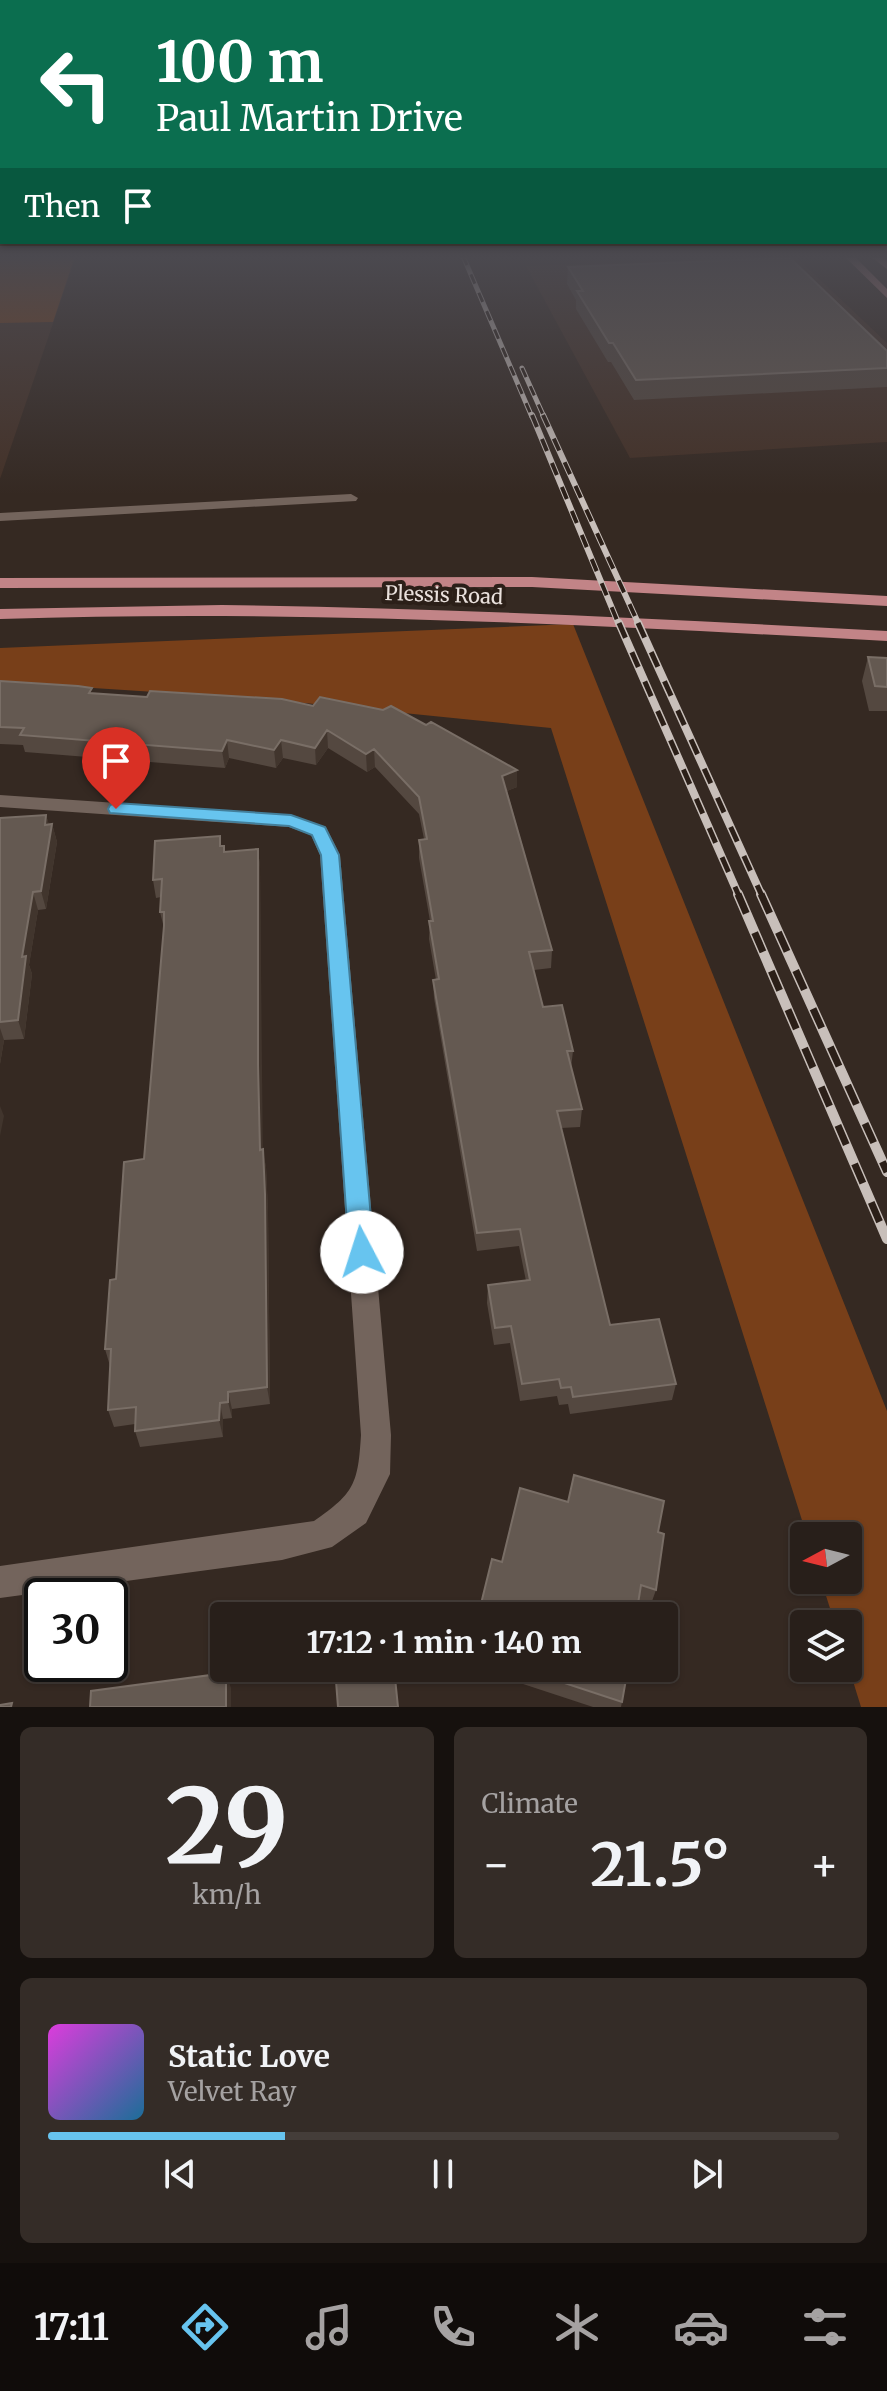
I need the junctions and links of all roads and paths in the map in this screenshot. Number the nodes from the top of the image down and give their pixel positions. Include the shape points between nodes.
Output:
1 (351, 498) dead end
2 (0, 517) edge
3 (0, 583) edge
4 (887, 601) edge
5 (0, 614) edge
6 (887, 636) edge
7 (0, 801) edge
8 (0, 1582) edge

1 - 2 street
3 - 4 main road, Plessis Road via 532,582
5 - 6 main road, Plessis Road via 303,611
7 - 8 street via 291,821 319,831 330,855 376,1435 374,1474 355,1512 321,1536

